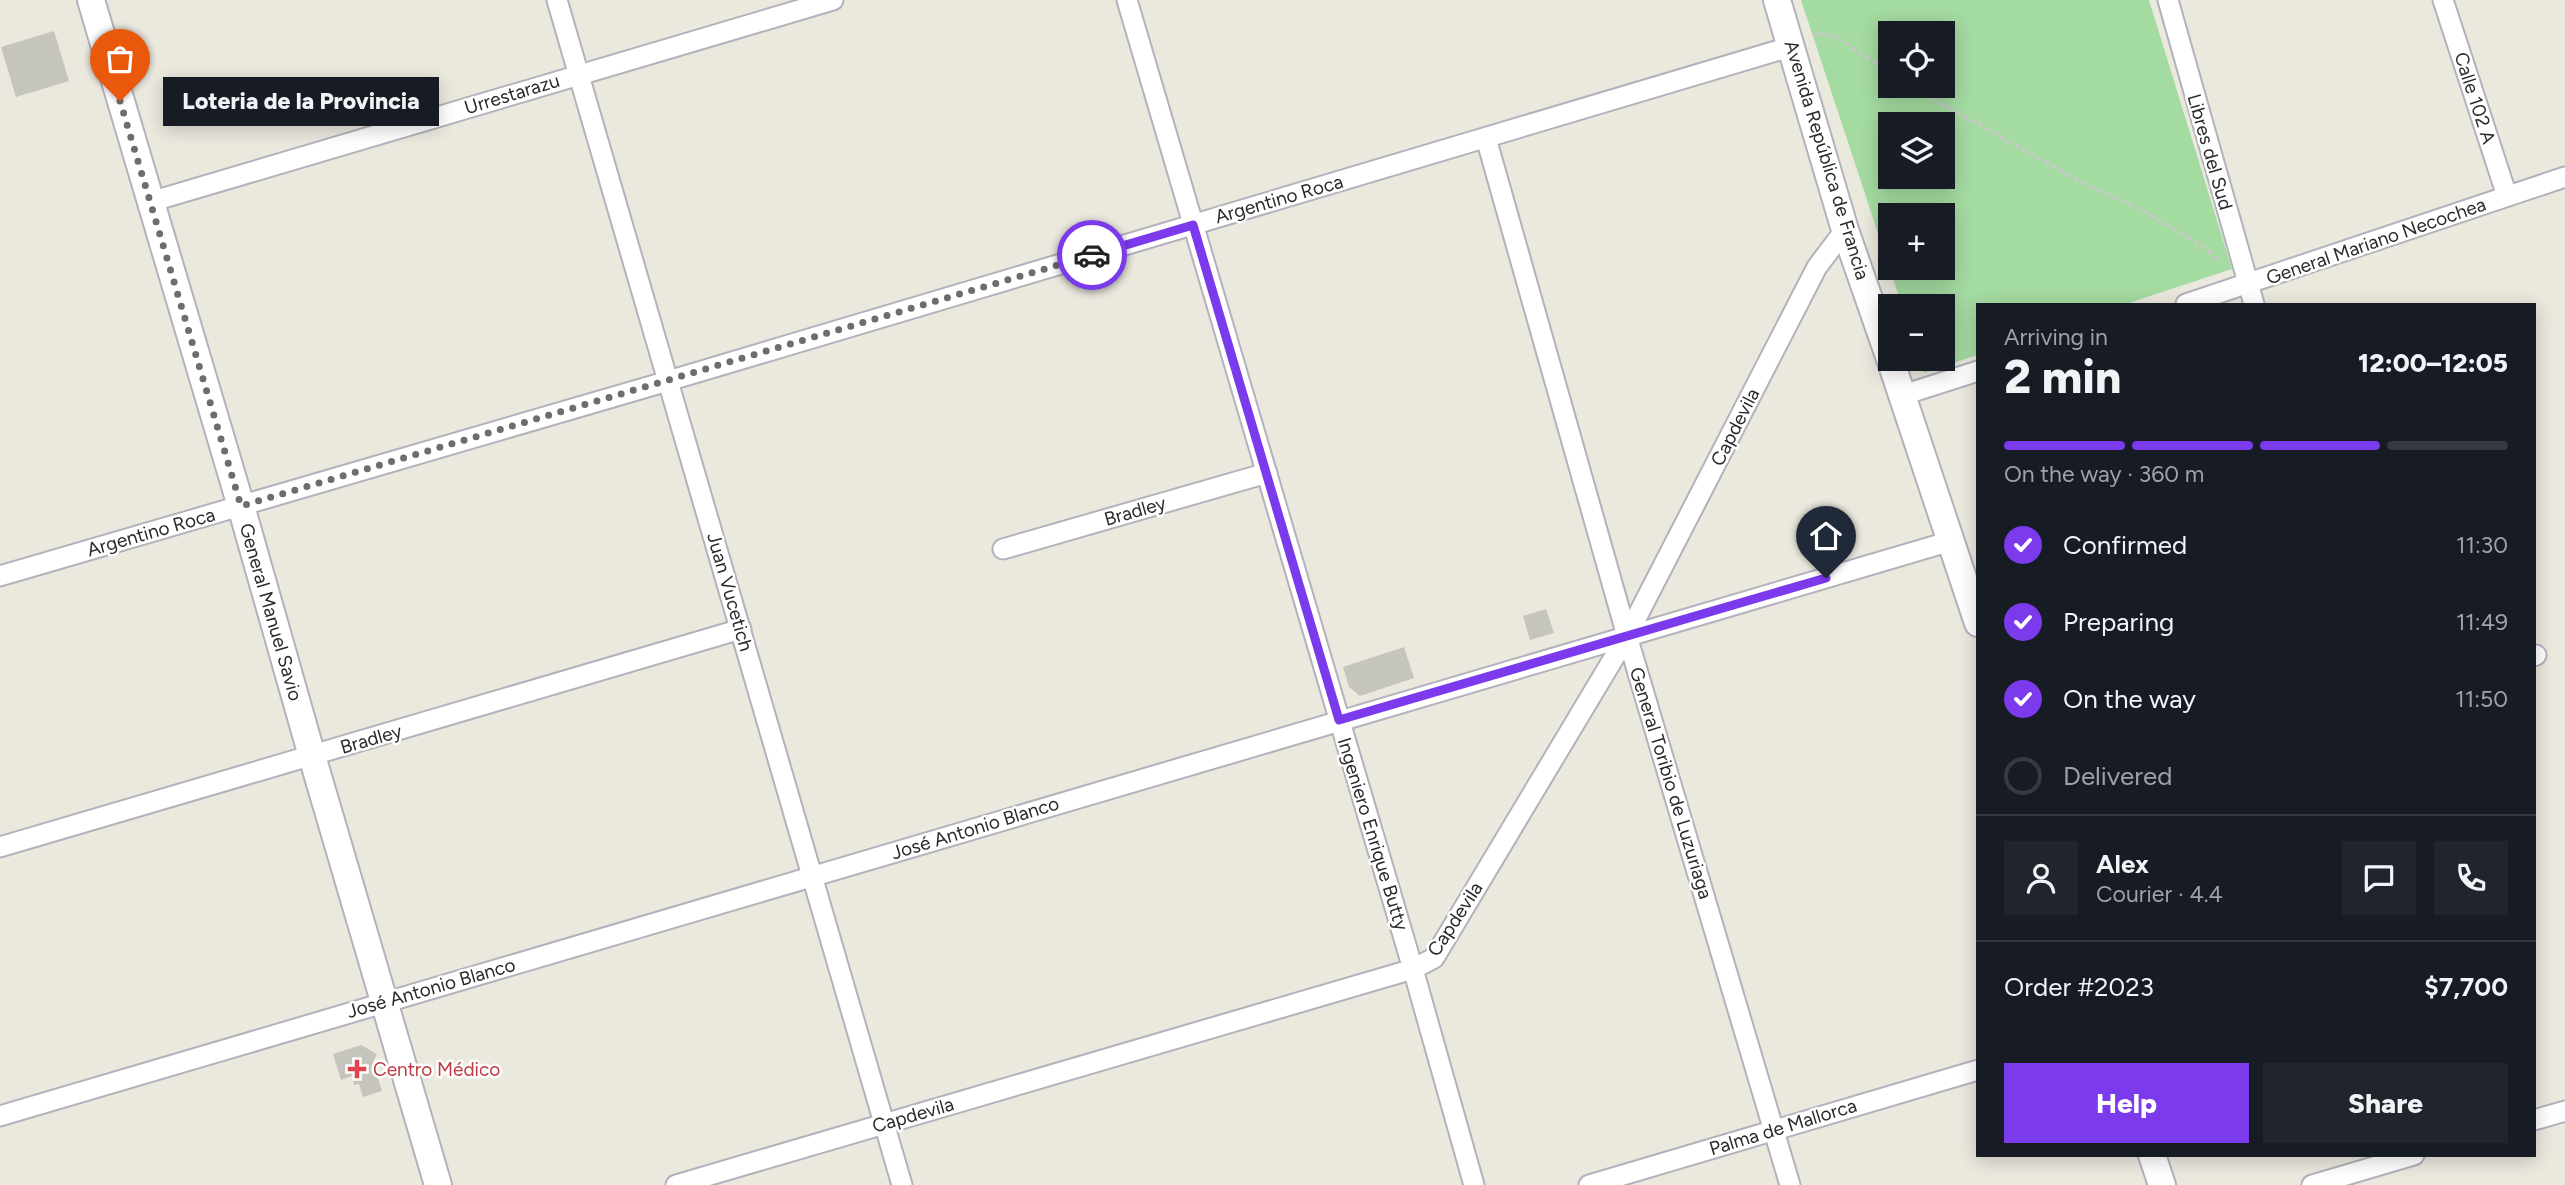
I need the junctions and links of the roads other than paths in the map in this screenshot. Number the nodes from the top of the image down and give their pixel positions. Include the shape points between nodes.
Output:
1 (91, 0) edge
2 (556, 0) edge
3 (833, 0) edge
4 (1127, 0) edge
5 (1777, 0) edge
6 (2168, 0) edge
7 (2443, 0) edge
8 (1793, 46) junction
9 (578, 75) junction
10 (1486, 138) junction
11 (2565, 177) edge
12 (2507, 196) junction
13 (150, 202) junction
14 (1193, 225) junction
15 (1845, 230) junction
16 (2248, 285) junction
17 (2189, 303) edge
18 (2254, 303) edge
19 (1878, 325) edge
20 (1894, 371) edge
21 (1976, 372) edge
22 (668, 381) junction
23 (1903, 395) junction
24 (1267, 473) junction
25 (241, 506) junction
26 (1951, 541) junction
27 (1003, 549) dead end
28 (0, 576) edge
29 (1976, 617) edge
30 (741, 629) junction
31 (1627, 636) junction
32 (1339, 720) junction
33 (312, 756) junction
34 (0, 846) edge
35 (813, 877) junction
36 (1413, 969) junction
37 (384, 1002) junction
38 (1976, 1071) edge
39 (2565, 1111) edge
40 (0, 1116) edge
41 (2536, 1119) edge
42 (884, 1124) junction
43 (1774, 1130) junction
44 (2153, 1157) edge
45 (2407, 1157) edge
46 (438, 1185) edge
47 (676, 1185) edge
48 (902, 1185) edge
49 (1474, 1185) edge
50 (1589, 1185) edge
51 (1790, 1185) edge
52 (2162, 1185) edge
53 (2312, 1185) edge

1 - 13 main road, General Manuel Savio
2 - 9 street, Juan Vucetich
3 - 9 street, Urrestarazu
4 - 14 street, Ingeniero Enrique Butty
5 - 8 main road, Avenida República de Francia
6 - 16 street, Libres del Sud
7 - 12 street, Calle 102 A
8 - 10 street, Argentino Roca
8 - 15 main road, Avenida República de Francia
9 - 13 street, Urrestarazu
9 - 22 street, Juan Vucetich
10 - 14 street, Argentino Roca
10 - 31 street, General Toribio de Luzuriaga
11 - 12 street, General Mariano Necochea
12 - 16 street, General Mariano Necochea
13 - 25 main road, General Manuel Savio
14 - 22 street, Argentino Roca
14 - 24 street, Ingeniero Enrique Butty
15 - 19 main road, Avenida República de Francia
15 - 31 street, Capdevila via 1817,267
16 - 17 street, General Mariano Necochea
16 - 18 street, Libres del Sud
20 - 23 main road, Avenida República de Francia
21 - 23 street
22 - 25 street, Argentino Roca
22 - 30 street, Juan Vucetich
23 - 26 main road, Avenida República de Francia
24 - 27 street, Bradley
24 - 32 street, Ingeniero Enrique Butty
25 - 28 street, Argentino Roca
25 - 33 main road, General Manuel Savio
26 - 29 main road, Avenida República de Francia
26 - 31 street, José Antonio Blanco
30 - 33 street, Bradley
30 - 35 street, Juan Vucetich
31 - 32 street, José Antonio Blanco
31 - 36 street, Capdevila via 1434,958
31 - 43 street, General Toribio de Luzuriaga
32 - 35 street, José Antonio Blanco
32 - 36 street, Ingeniero Enrique Butty
33 - 34 street, Bradley
33 - 37 main road, General Manuel Savio
35 - 37 street, José Antonio Blanco
35 - 42 street, Juan Vucetich
36 - 42 street, Capdevila
36 - 49 street, Ingeniero Enrique Butty
37 - 40 street, José Antonio Blanco
37 - 46 main road, General Manuel Savio
38 - 43 street, Palma de Mallorca
39 - 41 street
42 - 47 street, Capdevila
42 - 48 street, Juan Vucetich
43 - 50 street, Palma de Mallorca
43 - 51 street, General Toribio de Luzuriaga
44 - 52 main road
45 - 53 street

